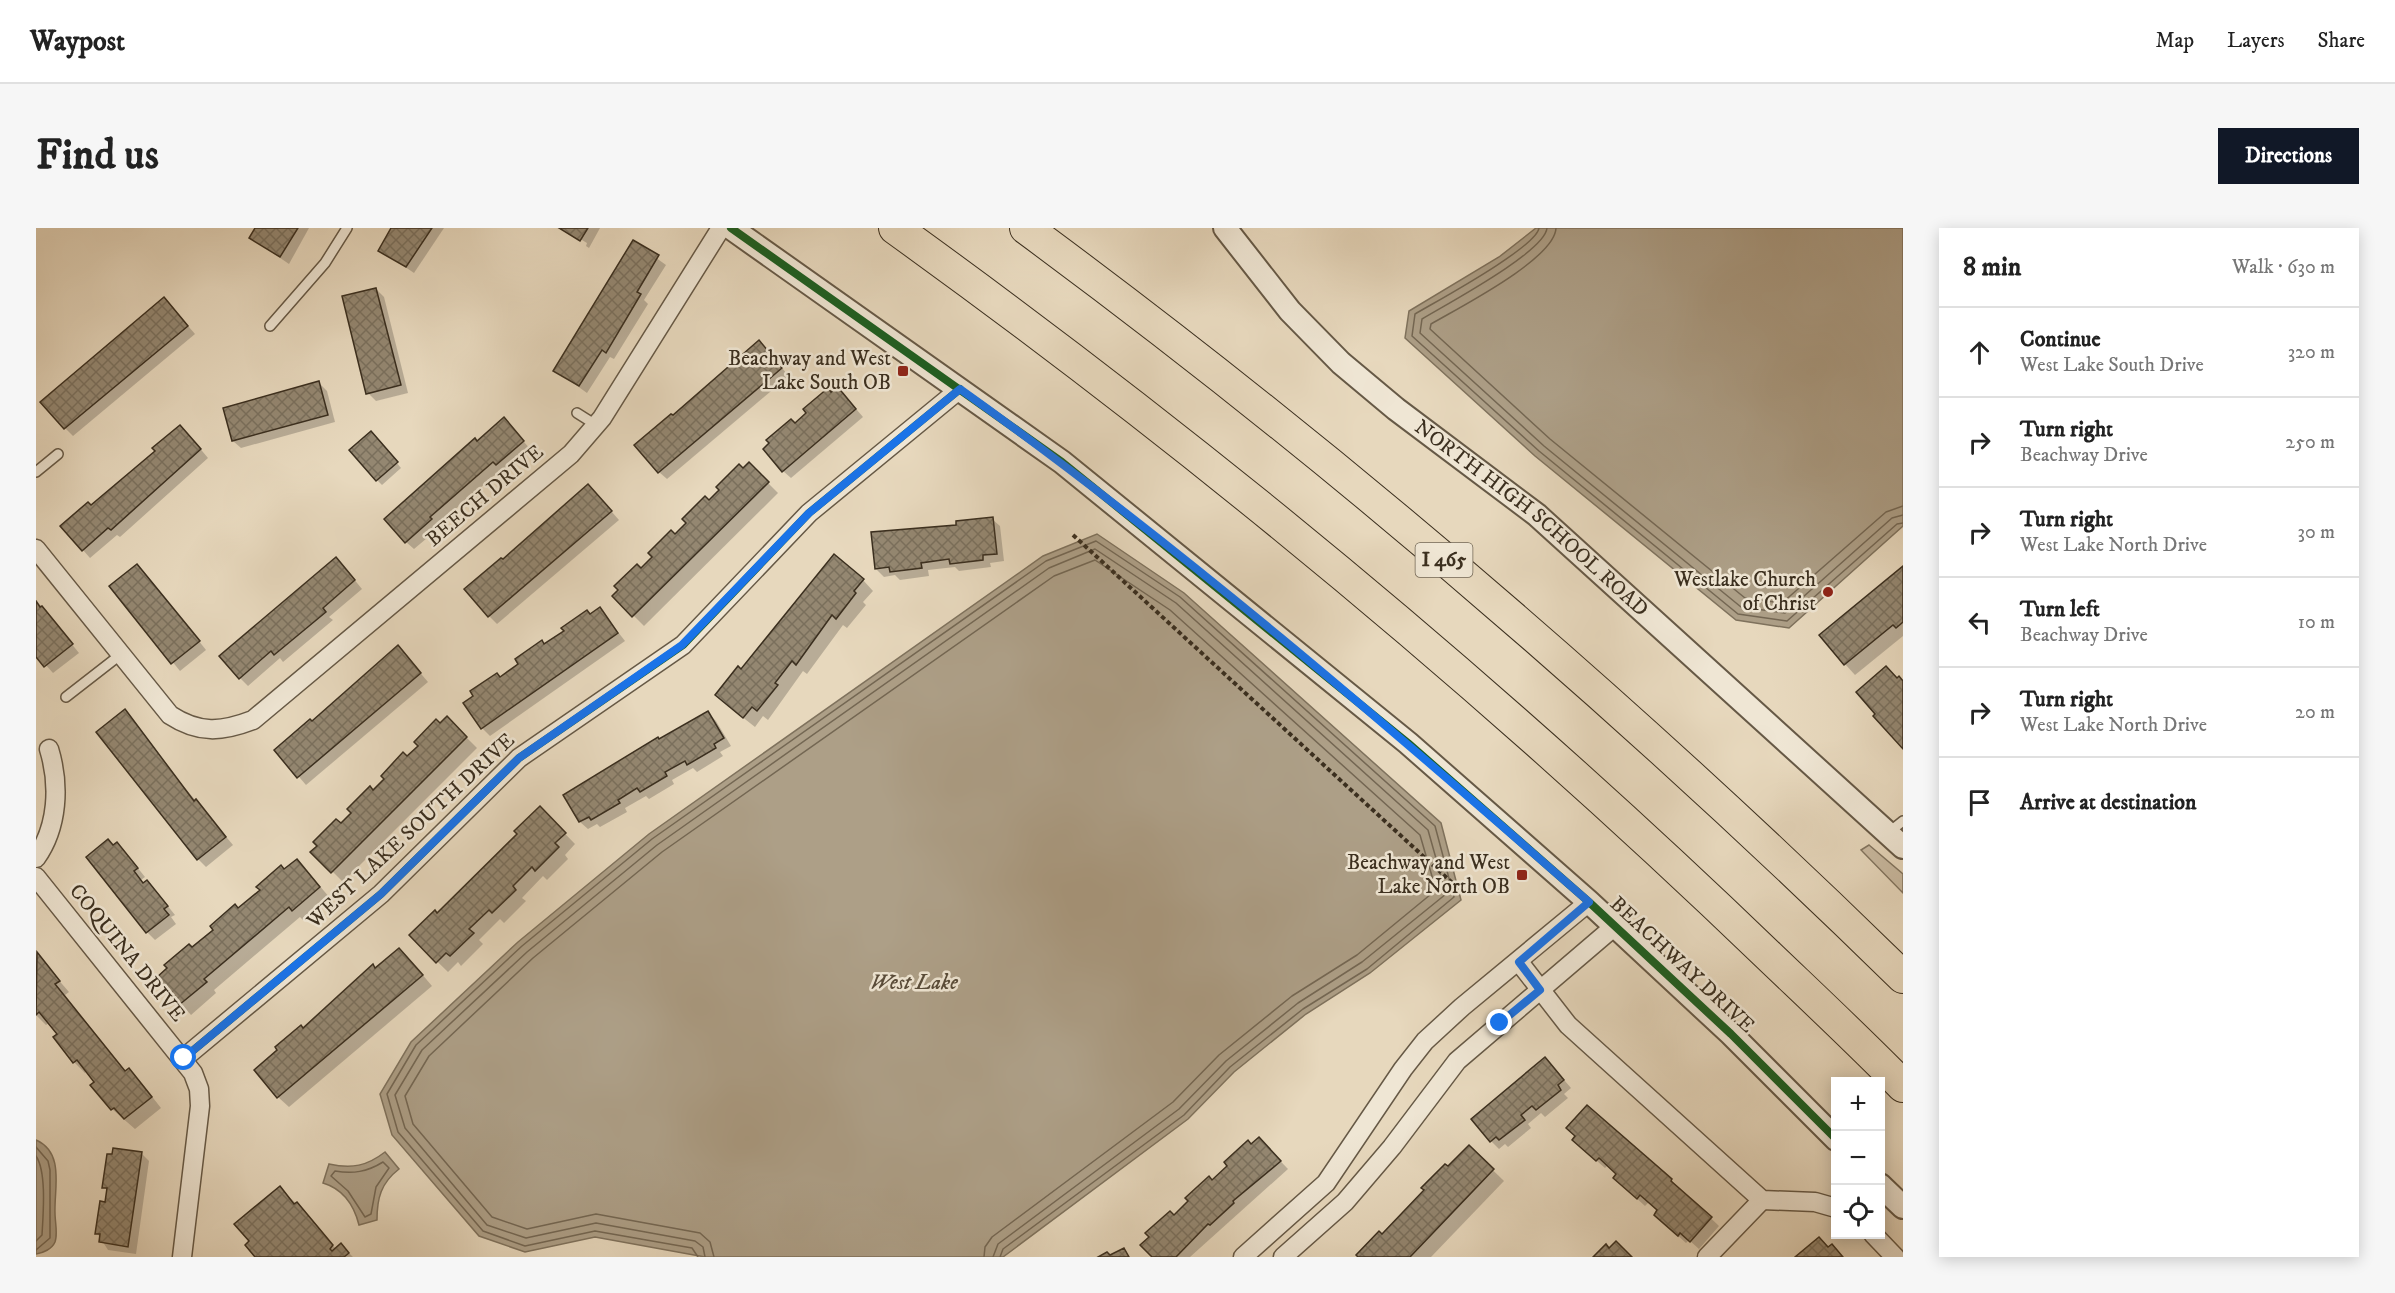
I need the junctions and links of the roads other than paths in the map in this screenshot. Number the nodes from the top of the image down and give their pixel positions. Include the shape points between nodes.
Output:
1 (347, 228) edge
2 (721, 228) edge
3 (731, 228) edge
4 (895, 228) edge
5 (1026, 228) edge
6 (1225, 228) edge
7 (270, 326) dead end
8 (960, 389) junction
9 (577, 413) dead end
10 (596, 425) junction
11 (58, 454) dead end
12 (36, 472) edge
13 (36, 549) edge
14 (120, 655) junction
15 (66, 697) dead end
16 (50, 749) dead end
17 (1898, 834) edge
18 (36, 858) edge
19 (36, 877) edge
20 (1589, 902) junction
21 (1841, 916) junction
22 (1615, 926) junction
23 (1519, 962) junction
24 (1903, 969) edge
25 (1903, 976) edge
26 (1540, 990) junction
27 (184, 1058) junction
28 (1903, 1086) edge
29 (1831, 1134) edge
30 (1885, 1189) edge
31 (1762, 1200) junction
32 (1831, 1207) edge
33 (1903, 1207) edge
34 (1878, 1239) edge
35 (182, 1257) edge
36 (1243, 1257) edge
37 (1283, 1257) edge
38 (1707, 1257) edge
39 (1895, 1257) edge

1 - 7 lane via 325,263
2 - 10 street, BEECH DRIVE
3 - 8 street, BEACHWAY DRIVE
4 - 28 highway via 1166,431 1407,629 1676,867
5 - 21 highway, I 465 via 1138,312 1514,618
6 - 17 street, NORTH HIGH SCHOOL ROAD via 1290,311 1341,363 1537,515
8 - 20 street, BEACHWAY DRIVE via 1062,462 1408,743
8 - 27 street, WEST LAKE SOUTH DRIVE via 809,513 682,645 519,758 381,894
9 - 10 lane
10 - 14 street, BEECH DRIVE via 571,454 263,713 232,729 192,727 170,715
11 - 12 lane
13 - 14 street
14 - 15 lane
16 - 18 street via 56,801 49,832
19 - 27 street, COQUINA DRIVE
20 - 22 street, BEACHWAY DRIVE
20 - 23 street
21 - 24 highway
21 - 25 highway, I 465
22 - 26 street
22 - 29 street, BEACHWAY DRIVE
23 - 26 street
23 - 36 street via 1425,1041 1326,1184
26 - 31 street via 1568,1025
26 - 37 street via 1457,1061 1345,1202
27 - 35 street via 193,1073 200,1100
30 - 33 street
31 - 32 street via 1815,1202
31 - 38 street
34 - 39 street

